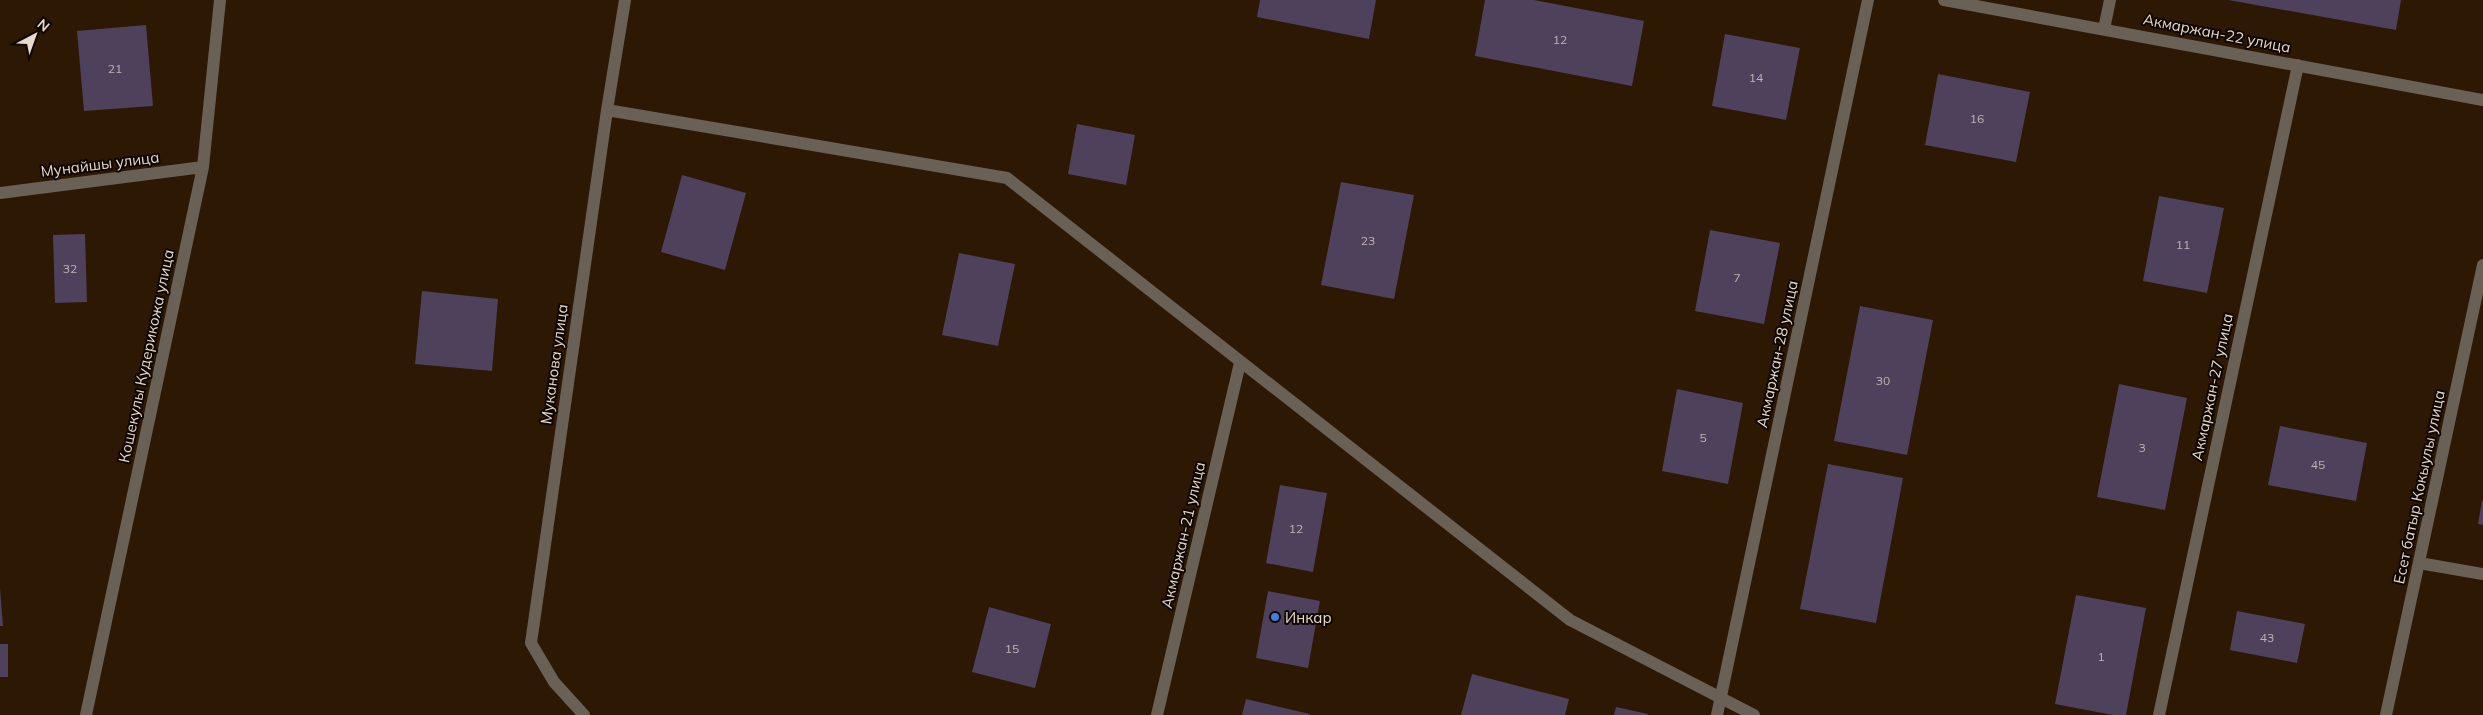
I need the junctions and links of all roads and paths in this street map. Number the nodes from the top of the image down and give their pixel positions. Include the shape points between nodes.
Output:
1 (220, 0) edge
2 (625, 0) edge
3 (1868, 0) edge
4 (1944, 0) edge
5 (2110, 0) edge
6 (2104, 29) junction
7 (2298, 65) junction
8 (2483, 100) edge
9 (607, 110) junction
10 (203, 167) junction
11 (0, 193) edge
12 (2483, 265) edge
13 (1240, 363) junction
14 (2419, 563) junction
15 (2483, 574) edge
16 (1721, 698) junction
17 (86, 715) edge
18 (584, 715) edge
19 (1157, 715) edge
20 (1717, 715) edge
21 (1754, 715) edge
22 (2159, 715) edge
23 (2386, 715) edge

1 - 10 street, Кошекулы Кудерикожа улица
2 - 9 street, Муканова улица
3 - 16 street, Акмаржан-28 улица
4 - 6 street, Акмаржан-22 улица
5 - 6 street
6 - 7 street, Акмаржан-22 улица
7 - 8 street, Акмаржан-22 улица
7 - 22 street, Акмаржан-27 улица
9 - 13 street via 1007,178
9 - 18 street, Муканова улица via 531,643 554,682
10 - 11 street, Мунайшы улица
10 - 17 street, Кошекулы Кудерикожа улица
12 - 14 street, Есет батыр Кокыулы улица
13 - 16 street via 1570,620
13 - 19 street, Акмаржан-21 улица
14 - 15 street
14 - 23 street, Есет батыр Кокыулы улица
16 - 20 street, Акмаржан-28 улица
16 - 21 street

